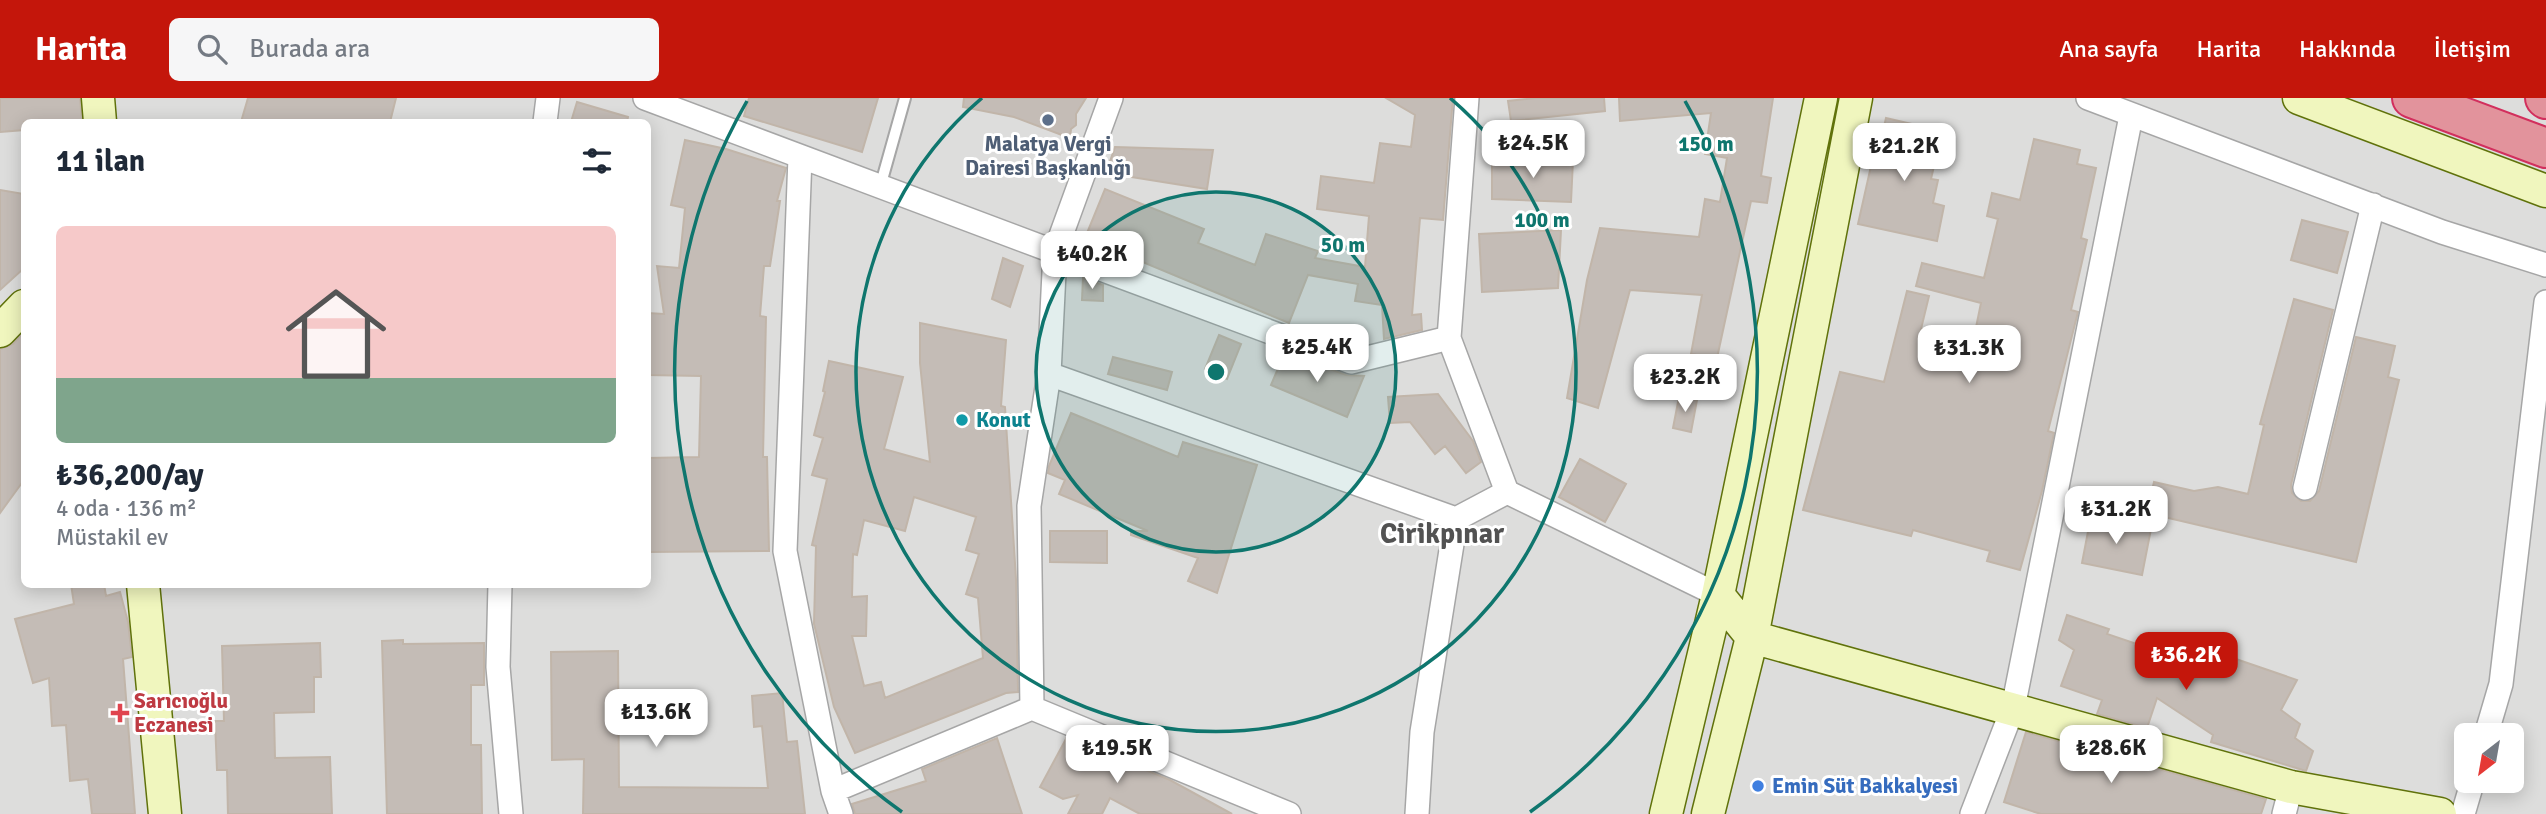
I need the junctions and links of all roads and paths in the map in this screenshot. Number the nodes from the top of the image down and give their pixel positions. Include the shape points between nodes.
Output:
1 (98, 98) edge
2 (548, 98) edge
3 (645, 98) edge
4 (905, 98) edge
5 (1111, 98) edge
6 (1468, 98) edge
7 (1821, 98) edge
8 (1856, 98) edge
9 (2088, 98) edge
10 (2299, 98) edge
11 (2412, 98) edge
12 (2131, 116) junction
13 (100, 119) edge
14 (545, 119) edge
15 (2546, 148) edge
16 (800, 157) junction
17 (880, 187) junction
18 (2546, 191) edge
19 (2373, 205) junction
20 (1055, 252) junction
21 (2546, 265) edge
22 (2546, 302) edge
23 (21, 309) edge
24 (0, 331) edge
25 (1449, 338) junction
26 (1049, 374) junction
27 (2305, 488) dead end
28 (1507, 492) junction
29 (1456, 519) junction
30 (143, 588) edge
31 (500, 588) edge
32 (1718, 595) junction
33 (1752, 638) junction
34 (1031, 708) junction
35 (2013, 708) junction
36 (2490, 723) edge
37 (833, 791) junction
38 (2469, 793) edge
39 (2287, 801) edge
40 (165, 814) edge
41 (510, 814) edge
42 (841, 814) edge
43 (1289, 814) edge
44 (1417, 814) edge
45 (1666, 814) edge
46 (1708, 814) edge
47 (1972, 814) edge
48 (2440, 814) edge
49 (2463, 814) edge

1 - 13 main road
2 - 14 street
3 - 16 street
4 - 17 lane
5 - 20 street
6 - 25 street
7 - 32 main road
8 - 33 main road
9 - 12 street
10 - 18 main road
11 - 15 highway
12 - 19 street
12 - 35 street
16 - 17 street
16 - 37 street via 785,551
17 - 20 street
19 - 21 street
19 - 27 street
20 - 25 street via 1351,362
20 - 26 street
22 - 36 street via 2501,684
23 - 24 main road
25 - 28 street
26 - 29 street
26 - 34 street via 1029,506
28 - 29 street
28 - 32 street
29 - 44 street via 1422,732
30 - 40 main road
31 - 41 street via 498,667
32 - 33 main road
32 - 45 main road
33 - 35 main road
33 - 46 main road
34 - 37 street
34 - 43 street
35 - 39 main road
35 - 47 street
37 - 42 street
38 - 49 street
39 - 48 main road

